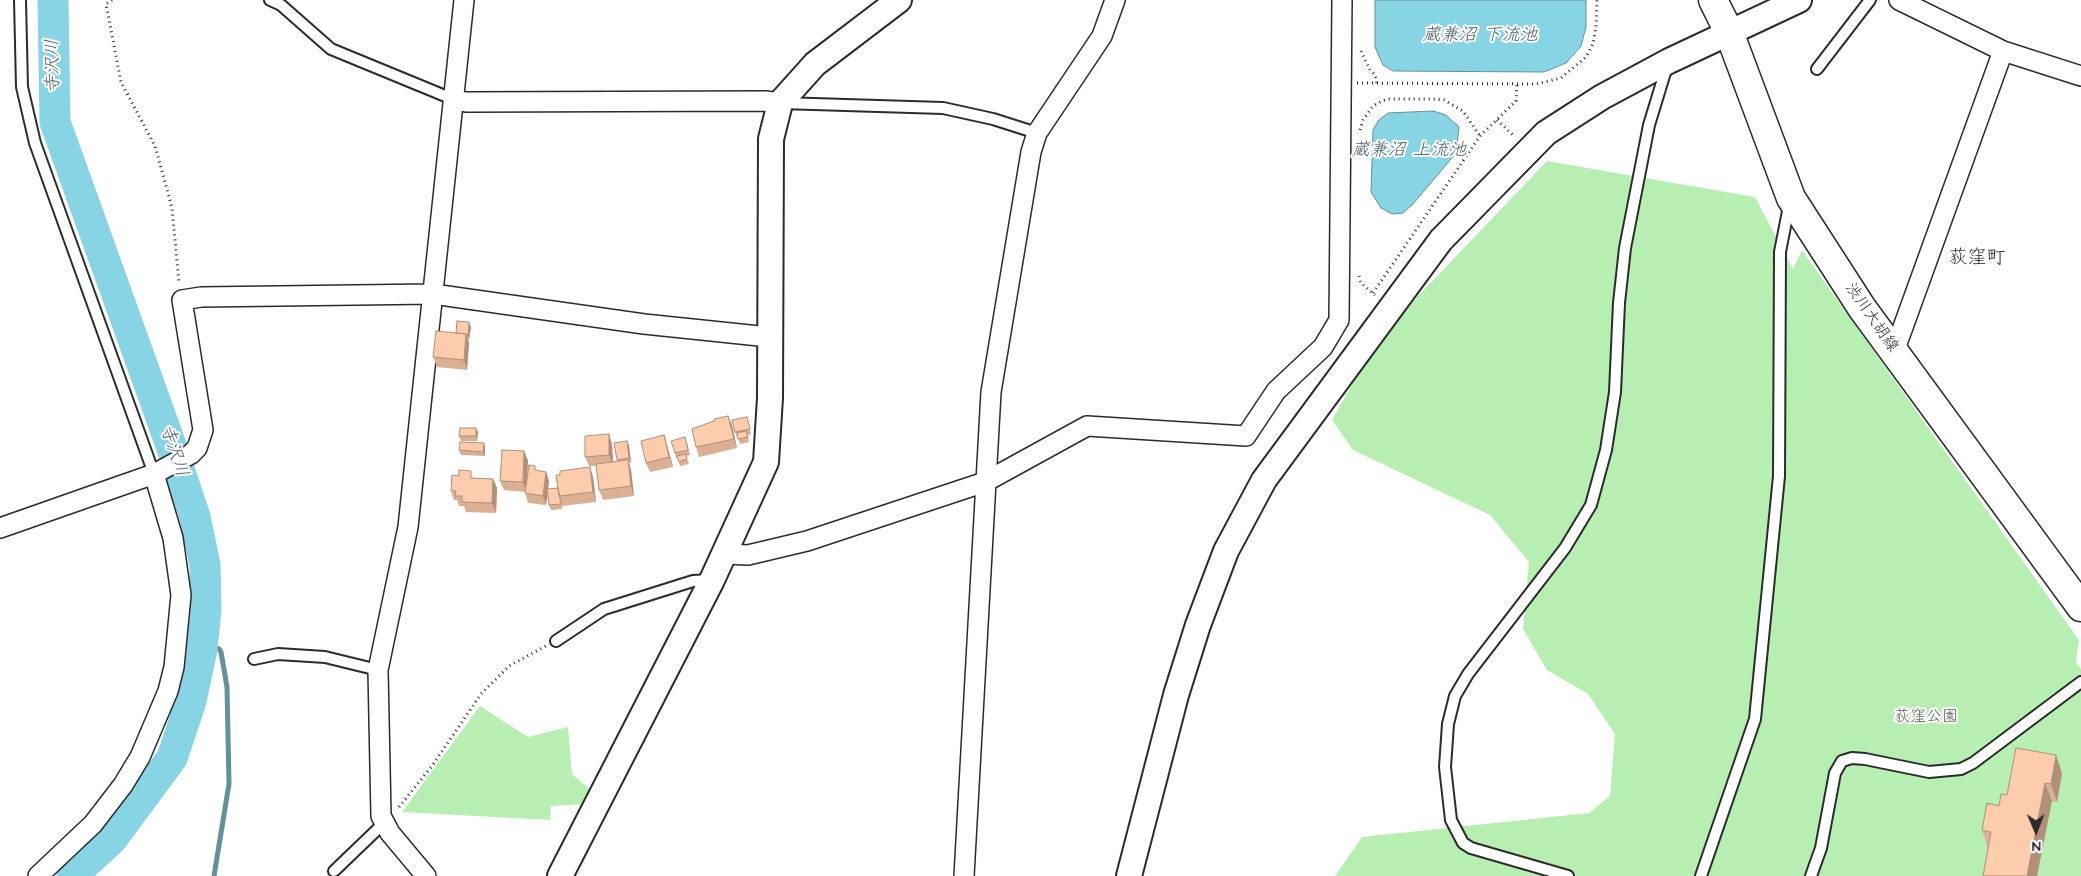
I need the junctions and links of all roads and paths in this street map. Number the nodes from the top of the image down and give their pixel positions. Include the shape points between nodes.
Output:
1 (20, 0) edge
2 (112, 0) edge
3 (270, 0) edge
4 (464, 0) edge
5 (899, 0) edge
6 (1115, 0) edge
7 (1342, 0) edge
8 (1597, 0) edge
9 (1713, 0) edge
10 (1799, 0) edge
11 (1870, 0) edge
12 (1899, 0) edge
13 (1729, 32) junction
14 (1361, 43) dead end
15 (2003, 51) junction
16 (1669, 60) junction
17 (1817, 69) dead end
18 (2081, 76) edge
19 (1517, 84) junction
20 (455, 100) junction
21 (780, 103) junction
22 (1497, 120) junction
23 (1360, 132) dead end
24 (1037, 133) junction
25 (1513, 135) dead end
26 (1480, 136) junction
27 (1791, 198) junction
28 (1359, 270) dead end
29 (433, 294) junction
30 (1373, 294) junction
31 (1379, 299) dead end
32 (182, 300) junction
33 (769, 338) junction
34 (1323, 347) junction
35 (1894, 352) junction
36 (1348, 365) junction
37 (159, 472) junction
38 (985, 482) junction
39 (0, 528) edge
40 (725, 554) junction
41 (712, 580) junction
42 (2081, 607) edge
43 (556, 641) joint
44 (254, 659) dead end
45 (378, 670) junction
46 (2081, 682) edge
47 (383, 824) junction
48 (334, 871) dead end
49 (38, 876) edge
50 (426, 876) edge
51 (560, 876) edge
52 (964, 876) edge
53 (1129, 876) edge
54 (1568, 876) edge
55 (1701, 876) edge
56 (1811, 876) edge

1 - 37 lane via 22,87 35,143
2 - 32 path via 106,4 121,82 155,146 170,200
3 - 20 lane via 281,5 331,49
4 - 20 street
5 - 21 street via 814,64
6 - 24 street via 1102,36
7 - 34 street via 1339,320
8 - 19 path via 1593,44 1586,57 1561,78 1536,84
9 - 13 main road, 渋川大胡線
10 - 13 street
11 - 17 lane
12 - 15 street
13 - 16 street
13 - 27 main road, 渋川大胡線
14 - 19 path via 1361,52 1376,75 1377,83
15 - 18 street
15 - 35 street
16 - 36 street via 1546,133 1440,240
16 - 54 lane via 1649,124 1624,248 1615,392 1606,450 1591,505 1566,548 1468,674 1455,696 1448,724 1445,767 1451,820 1463,843
19 - 22 path via 1516,101
20 - 21 street
20 - 29 street
21 - 24 lane via 943,108
21 - 33 street via 772,139
22 - 25 path
22 - 26 path
23 - 26 path via 1362,120 1380,102 1433,99 1444,100 1463,111
24 - 38 street via 1031,152 991,392
26 - 30 path
27 - 35 main road, 渋川大胡線
27 - 55 lane via 1780,252 1779,476 1755,719
28 - 30 path via 1361,283
29 - 32 street via 201,297
29 - 33 street
29 - 45 street via 408,527
30 - 31 path
32 - 37 street via 203,430 192,454
33 - 40 street via 766,462
34 - 36 street
34 - 38 street via 1276,390 1246,436 1086,426
35 - 42 main road, 渋川大胡線
36 - 53 street via 1264,480 1226,551 1176,695
37 - 39 street
37 - 49 street via 181,595 174,667 168,690 140,757 123,785 93,824
38 - 40 street via 807,541 748,555
38 - 52 street
40 - 41 street
41 - 43 lane via 693,581 604,610
41 - 51 street
43 - 47 path via 509,666 481,694 428,770
44 - 45 lane via 278,654 326,657
45 - 47 street
46 - 56 lane via 1973,763 1960,769 1929,772 1865,759 1842,761 1835,773 1822,848
47 - 48 lane
47 - 50 street

